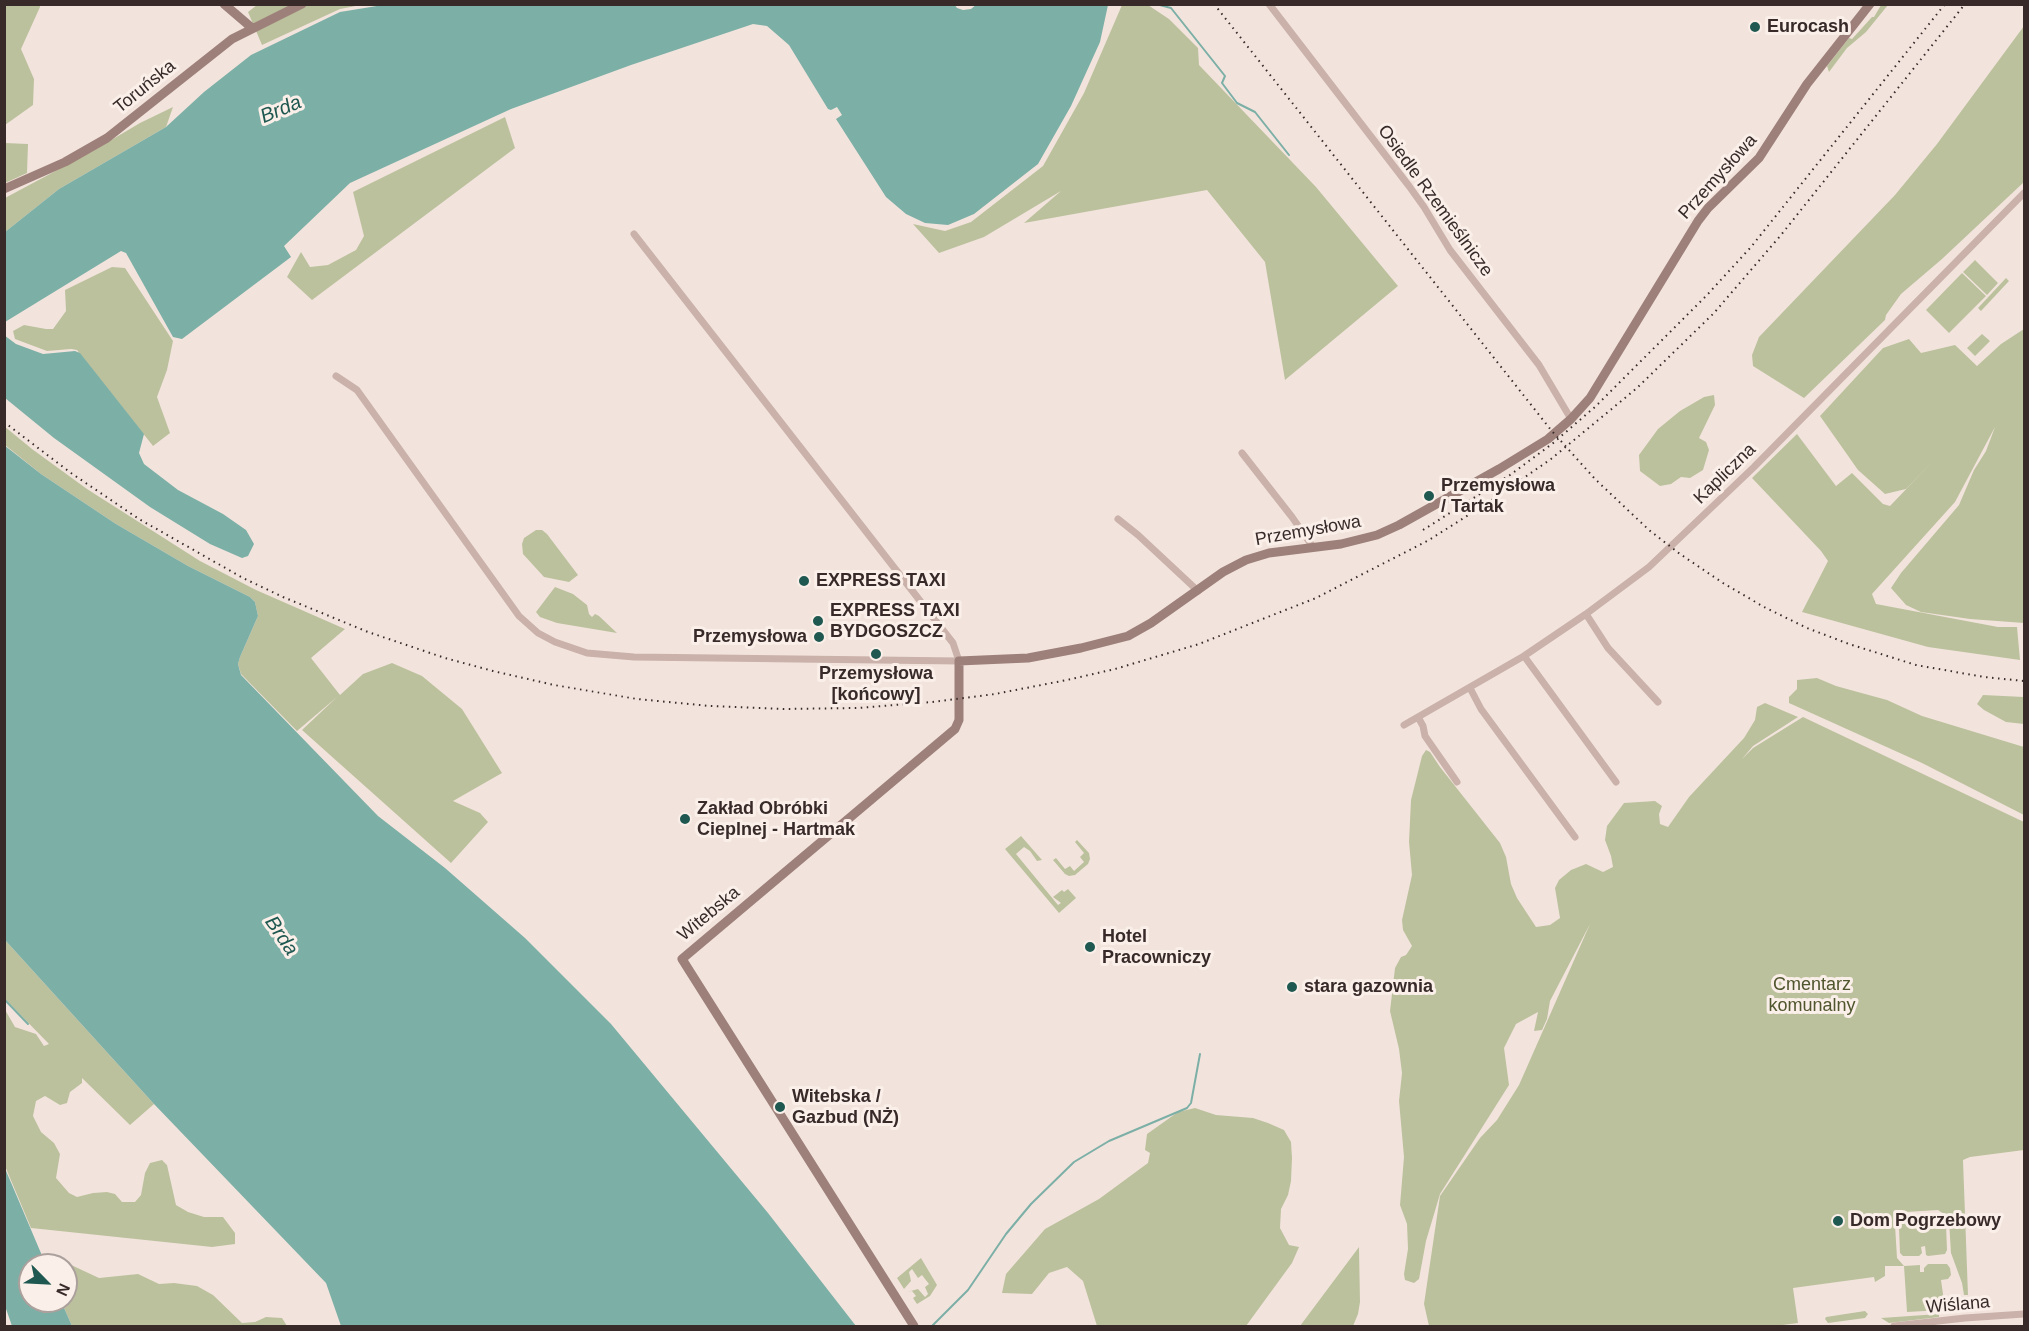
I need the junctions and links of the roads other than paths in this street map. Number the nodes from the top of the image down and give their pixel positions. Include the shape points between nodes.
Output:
1 (225, 4) edge
2 (302, 4) edge
3 (1269, 4) edge
4 (1870, 4) edge
5 (252, 28) junction
6 (4, 189) edge
7 (2025, 193) edge
8 (634, 234) dead end
9 (336, 376) dead end
10 (1571, 419) junction
11 (1242, 453) dead end
12 (1118, 519) dead end
13 (1313, 547) junction
14 (1198, 591) junction
15 (1587, 614) junction
16 (1524, 656) junction
17 (959, 661) junction
18 (1470, 688) junction
19 (1658, 702) dead end
20 (1418, 717) junction
21 (1404, 725) dead end
22 (1457, 782) dead end
23 (1616, 782) dead end
24 (1575, 837) dead end
25 (2025, 1314) edge
26 (914, 1326) edge
27 (1894, 1326) edge

1 - 5 street
2 - 5 street, Toruńska
3 - 10 street, Osiedle Rzemieślnicze via 1409,186 1450,250 1539,365
4 - 10 street, Przemysłowa via 1807,84 1759,158 1698,221 1596,390
5 - 6 street, Toruńska via 215,51 107,138
7 - 15 street, Kapliczna via 1735,486 1649,567
8 - 17 street via 953,643
9 - 17 street, Przemysłowa via 365,401 519,616 538,633 567,647 634,657
10 - 13 street, Przemysłowa via 1548,439 1399,525 1367,538
11 - 13 street
12 - 14 street
13 - 14 street, Przemysłowa via 1257,555
14 - 17 street, Przemysłowa via 1151,623 1115,640 1028,658
15 - 16 street, Kapliczna
15 - 19 street via 1608,648
16 - 18 street, Kapliczna
16 - 23 street
17 - 26 street, Witebska via 959,720 955,729 682,959
18 - 20 street, Kapliczna
18 - 24 street via 1481,709
20 - 21 street, Kapliczna
20 - 22 street via 1425,736
25 - 27 street, Wiślana

